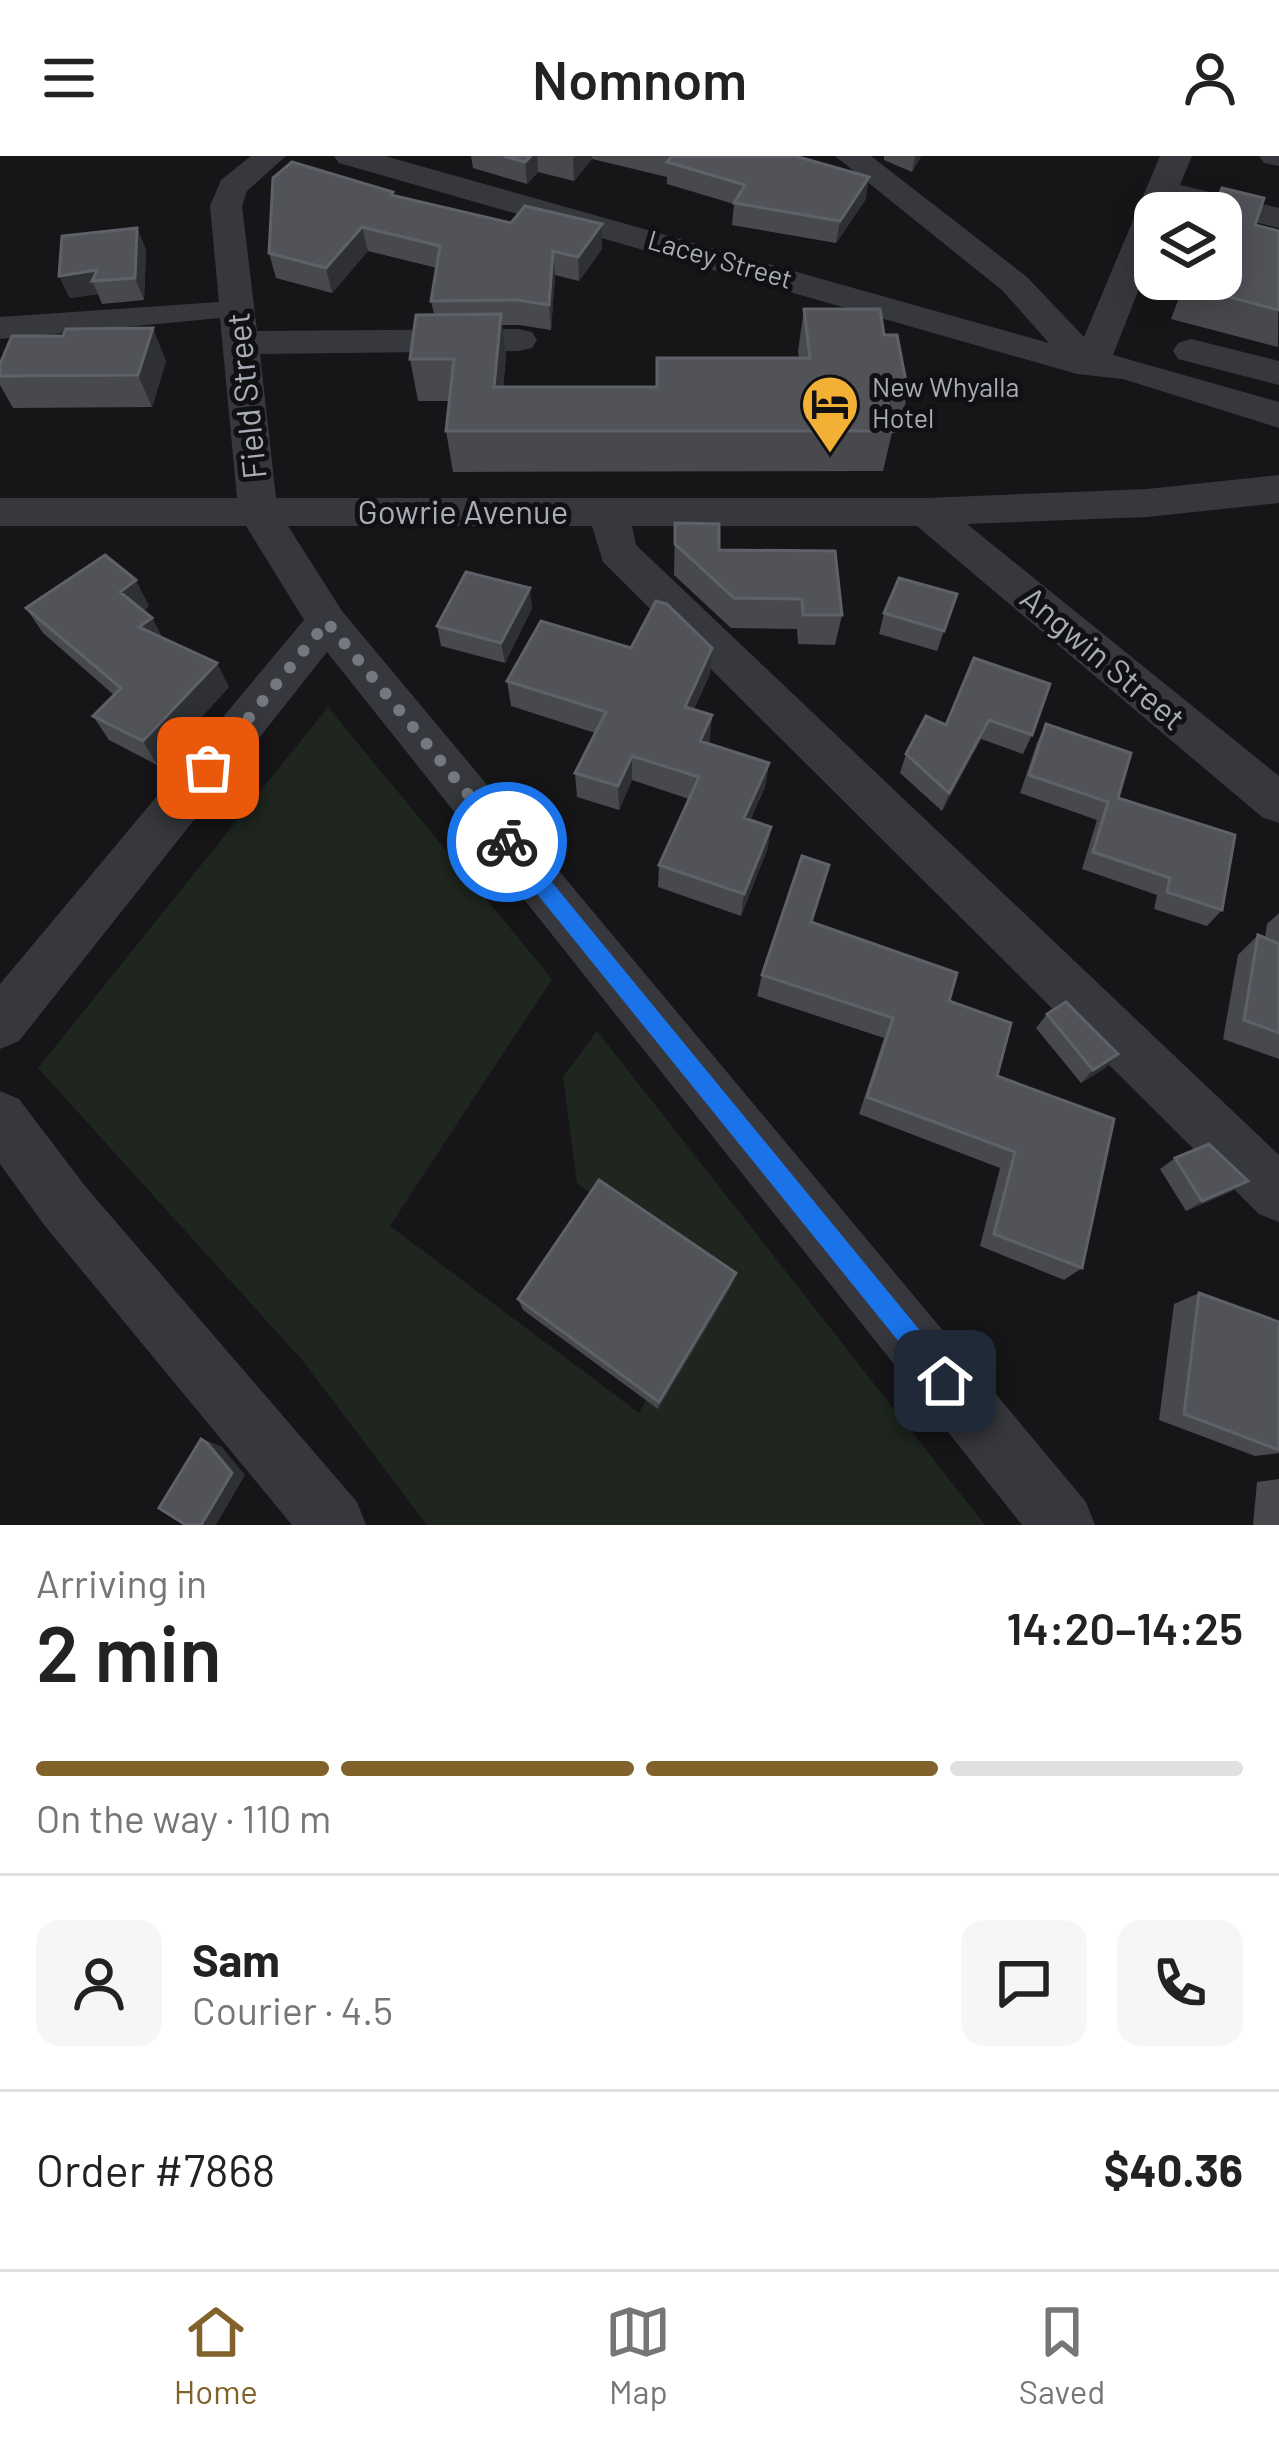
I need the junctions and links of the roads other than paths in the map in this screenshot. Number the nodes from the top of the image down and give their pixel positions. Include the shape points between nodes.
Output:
1 (270, 156) edge
2 (350, 156) edge
3 (1176, 156) edge
4 (854, 157) edge
5 (1162, 190) junction
6 (1279, 218) edge
7 (224, 326) junction
8 (0, 328) edge
9 (519, 340) dead end
10 (1191, 351) dead end
11 (1090, 366) junction
12 (1279, 373) edge
13 (1279, 415) edge
14 (1279, 435) edge
15 (1279, 489) edge
16 (0, 512) edge
17 (258, 512) junction
18 (609, 512) junction
19 (926, 512) junction
20 (1279, 518) edge
21 (327, 622) junction
22 (1279, 803) edge
23 (0, 1024) edge
24 (0, 1118) edge
25 (1279, 1194) edge
26 (334, 1525) edge
27 (1063, 1525) edge

1 - 7 street, Field Street via 232,187 226,206
2 - 11 street, Lacey Street
3 - 5 street
4 - 11 street via 1015,284
5 - 6 street
5 - 11 street
7 - 8 street
7 - 9 street
7 - 17 street, Field Street
10 - 12 street
11 - 13 street, Lacey Street via 1125,367
11 - 14 street, Lacey Street via 1112,381
15 - 19 street, Gowrie Avenue via 1168,503
16 - 17 street, Gowrie Avenue
17 - 18 street, Gowrie Avenue
17 - 21 street, Field Street
18 - 19 street, Gowrie Avenue
18 - 25 street via 616,551
19 - 20 street, Gowrie Avenue via 1022,524
19 - 22 street, Angwin Street
21 - 23 street
21 - 27 street, Field Street
24 - 26 street

